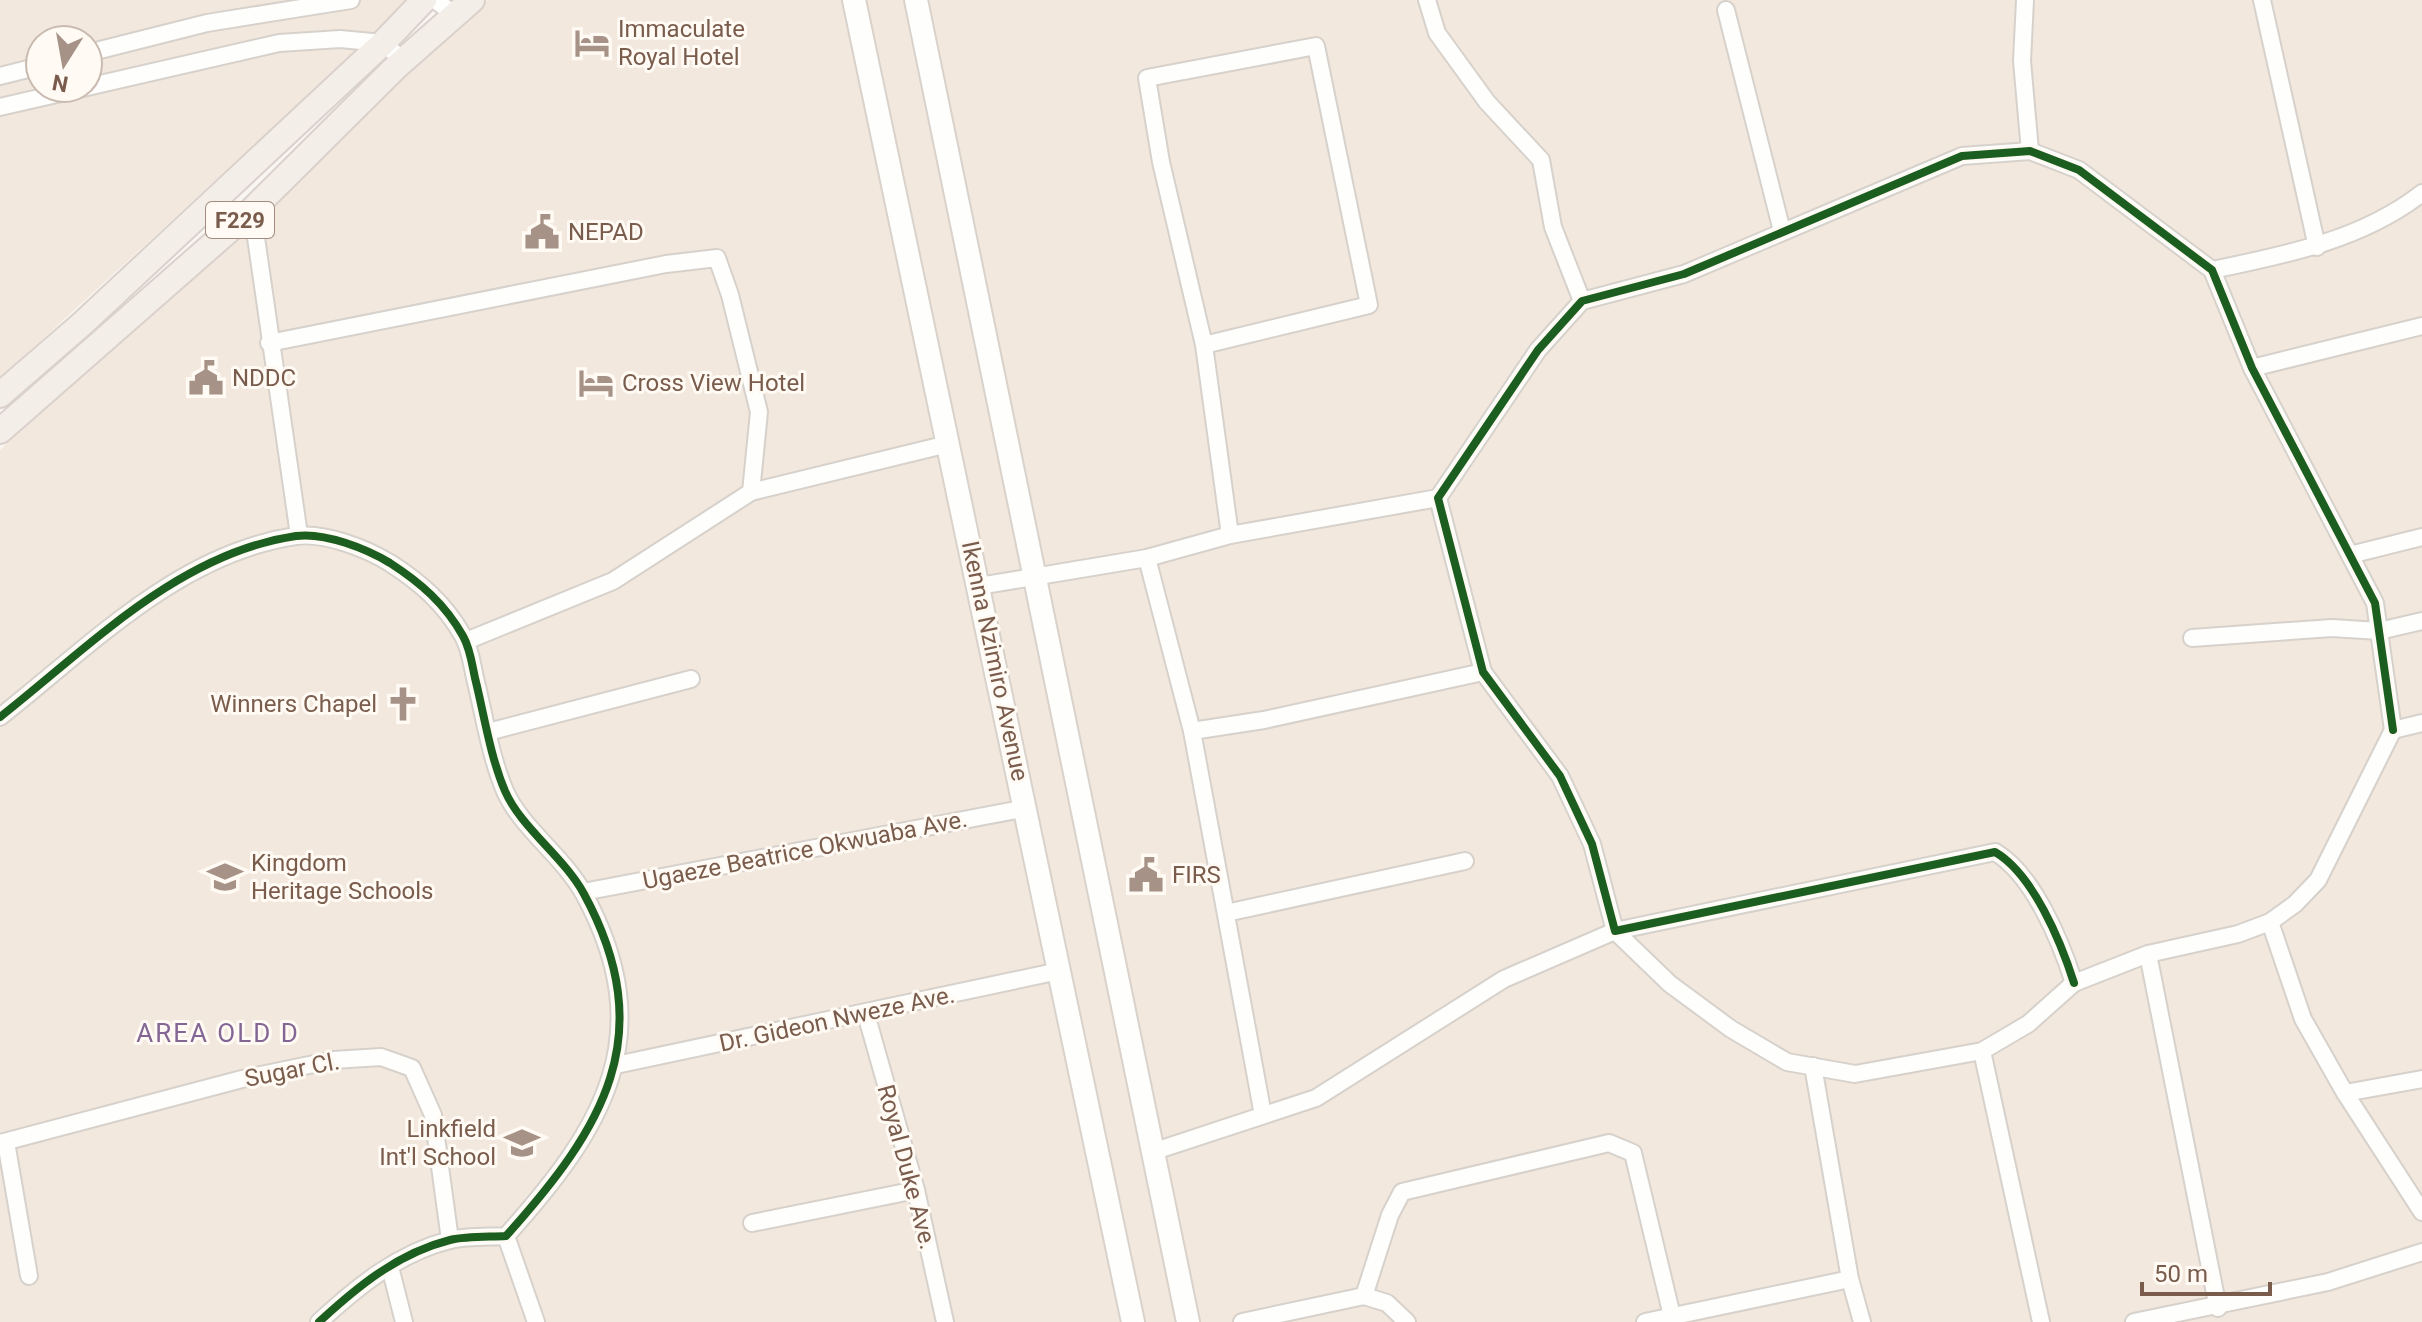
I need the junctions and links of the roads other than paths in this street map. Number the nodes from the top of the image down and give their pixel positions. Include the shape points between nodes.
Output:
1 (351, 0) edge
2 (424, 0) edge
3 (435, 0) edge
4 (854, 0) edge
5 (916, 0) edge
6 (1427, 0) edge
7 (2025, 0) edge
8 (2262, 0) edge
9 (464, 8) edge
10 (1726, 10) dead end
11 (383, 43) junction
12 (104, 49) edge
13 (404, 61) junction
14 (24, 70) edge
15 (0, 76) edge
16 (0, 107) edge
17 (2030, 151) junction
18 (2422, 193) edge
19 (252, 210) junction
20 (1782, 231) junction
21 (2317, 247) junction
22 (2212, 270) junction
23 (1582, 301) junction
24 (2422, 326) edge
25 (269, 343) junction
26 (1204, 345) junction
27 (2252, 368) junction
28 (0, 395) edge
29 (0, 431) edge
30 (948, 444) junction
31 (751, 492) junction
32 (1438, 498) junction
33 (299, 535) junction
34 (1230, 535) junction
35 (2422, 537) edge
36 (2350, 555) junction
37 (1147, 558) junction
38 (1035, 577) junction
39 (979, 586) junction
40 (2422, 621) edge
41 (2379, 631) junction
42 (2192, 638) dead end
43 (466, 641) junction
44 (1483, 672) junction
45 (691, 679) dead end
46 (0, 717) edge
47 (2422, 723) edge
48 (2393, 730) junction
49 (1192, 731) junction
50 (488, 732) junction
51 (1027, 808) junction
52 (1465, 861) dead end
53 (583, 892) junction
54 (1226, 913) junction
55 (2270, 922) junction
56 (1615, 931) junction
57 (2148, 954) junction
58 (1059, 971) junction
59 (2074, 983) junction
60 (866, 1014) junction
61 (1982, 1051) junction
62 (616, 1065) junction
63 (1813, 1066) junction
64 (2422, 1079) edge
65 (2345, 1093) junction
66 (1263, 1115) junction
67 (3, 1142) edge
68 (1152, 1152) junction
69 (916, 1190) junction
70 (2422, 1212) edge
71 (752, 1223) dead end
72 (506, 1236) junction
73 (450, 1240) junction
74 (2422, 1252) edge
75 (390, 1267) junction
76 (29, 1276) dead end
77 (1850, 1279) junction
78 (1364, 1296) junction
79 (2218, 1308) junction
80 (1672, 1316) junction
81 (1130, 1321) edge
82 (1650, 1321) edge
83 (319, 1322) edge
84 (404, 1322) edge
85 (536, 1322) edge
86 (945, 1322) edge
87 (1188, 1322) edge
88 (1242, 1322) edge
89 (1407, 1322) edge
90 (1862, 1322) edge
91 (2041, 1322) edge
92 (2134, 1322) edge

1 - 12 street via 207,23
2 - 11 main road, F229
3 - 9 street
4 - 30 street, Ikenna Nzimiro Avenue
5 - 38 street
6 - 23 street via 1437,33 1487,102 1541,160 1553,227
7 - 17 street via 2022,61
8 - 21 street
9 - 13 main road, F229
10 - 20 street
11 - 13 street
11 - 16 street via 279,43
11 - 28 main road, F229
13 - 19 main road, F229
14 - 15 street
17 - 20 street via 1962,156
17 - 22 street via 2079,170
18 - 21 street via 2404,208
19 - 25 street
19 - 29 main road, F229
20 - 23 street via 1684,274
21 - 22 street
22 - 27 street
23 - 32 street via 1538,350
24 - 27 street
25 - 31 street via 717,258 759,412
25 - 33 street
26 - 26 street via 1147,78 1316,46 1369,305
26 - 34 street
27 - 36 street
30 - 31 street
30 - 39 street, Ikenna Nzimiro Avenue
31 - 43 street via 613,581
32 - 34 street
32 - 44 street
33 - 43 street via 376,554 415,579 448,611
33 - 46 street via 231,553 177,579
34 - 37 street
35 - 36 street
36 - 41 street via 2375,603
37 - 38 street
37 - 49 street
38 - 39 street
38 - 68 street
39 - 51 street, Ikenna Nzimiro Avenue
40 - 41 street
41 - 42 street via 2332,628
41 - 48 street
43 - 50 street
44 - 49 street
44 - 56 street via 1560,776 1592,844
45 - 50 street
47 - 48 street
48 - 55 street via 2318,880
49 - 54 street
50 - 53 street via 505,792
51 - 53 street, Ugaeze Beatrice Okwuaba Ave.
51 - 58 street, Ikenna Nzimiro Avenue
52 - 54 street
53 - 62 street via 619,990
54 - 66 street
55 - 57 street
55 - 65 street via 2303,1019
56 - 59 street via 1995,852 2010,861 2060,940
56 - 63 street via 1670,984 1731,1029 1787,1062
56 - 66 street via 1504,979 1316,1098
57 - 59 street
57 - 79 street
58 - 60 street, Dr. Gideon Nweze Ave.
58 - 81 street, Ikenna Nzimiro Avenue
59 - 61 street via 2028,1024
60 - 62 street, Dr. Gideon Nweze Ave.
60 - 69 street, Royal Duke Ave.
61 - 63 street via 1855,1074
61 - 91 street
62 - 72 street via 589,1131 553,1183
63 - 77 street
64 - 65 street
65 - 70 street
66 - 68 street
67 - 73 street, Sugar Cl. via 242,1079 333,1060 381,1057 412,1068 433,1115
67 - 76 street
68 - 87 street
69 - 71 street
69 - 86 street, Royal Duke Ave.
72 - 73 street
72 - 85 street
73 - 75 street
74 - 79 street via 2328,1282
75 - 83 street via 363,1281
75 - 84 street
77 - 80 street
77 - 90 street
78 - 80 street via 1402,1192 1609,1143 1633,1153
78 - 88 street
78 - 89 street via 1387,1303
79 - 92 street
80 - 82 street

